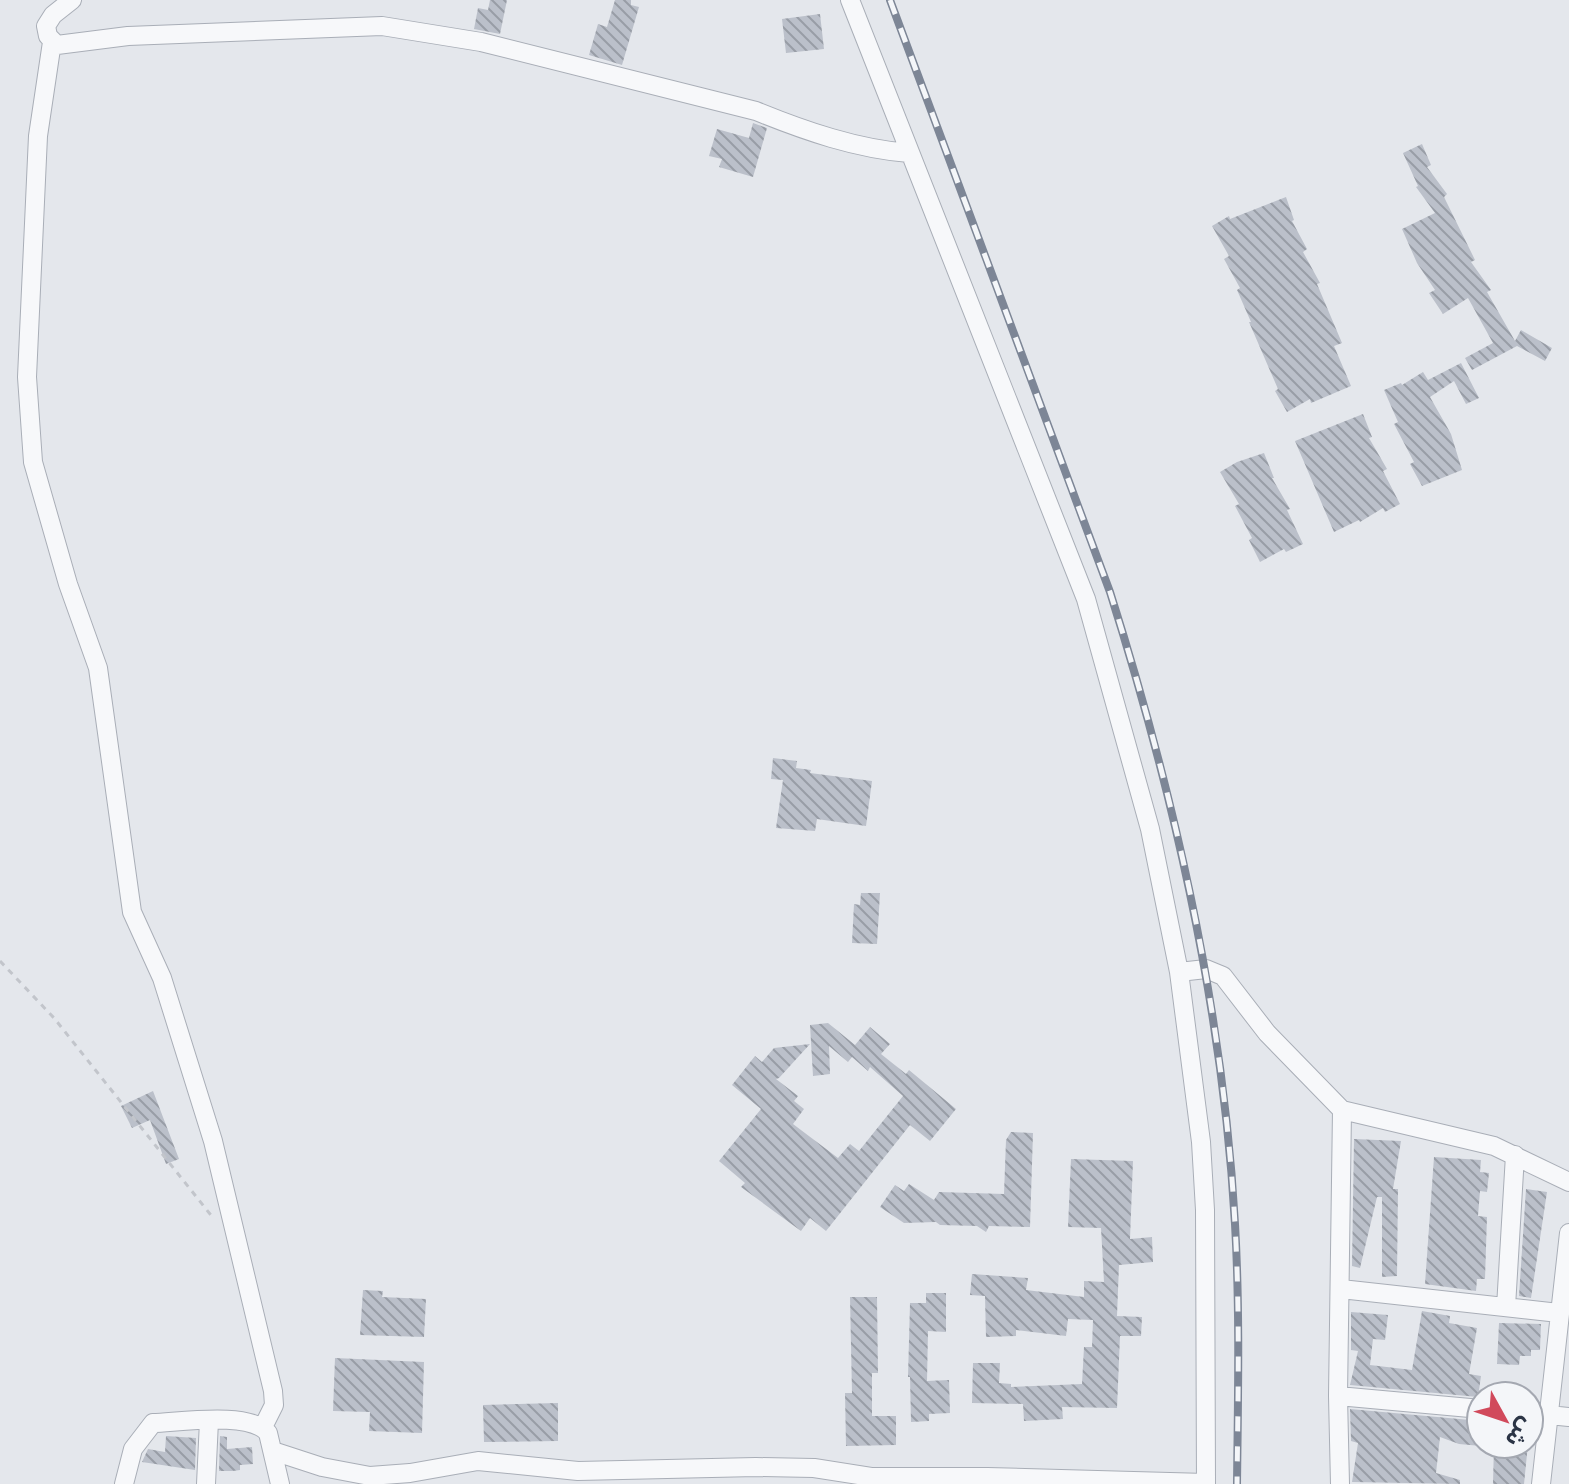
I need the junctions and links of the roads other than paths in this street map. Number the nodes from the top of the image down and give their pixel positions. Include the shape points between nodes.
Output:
1 (72, 0) edge
2 (850, 0) edge
3 (52, 42) junction
4 (909, 153) junction
5 (1179, 972) junction
6 (1342, 1110) junction
7 (1515, 1155) junction
8 (1569, 1182) edge
9 (1569, 1233) edge
10 (1341, 1289) junction
11 (1506, 1307) junction
12 (1559, 1313) junction
13 (1338, 1396) junction
14 (1465, 1408) edge
15 (1545, 1415) edge
16 (1548, 1415) junction
17 (1569, 1417) edge
18 (209, 1421) junction
19 (263, 1427) junction
20 (273, 1451) junction
21 (435, 1476) edge
22 (689, 1476) edge
23 (871, 1480) edge
24 (987, 1480) edge
25 (1097, 1482) edge
26 (124, 1484) edge
27 (206, 1484) edge
28 (280, 1484) edge
29 (1206, 1484) edge
30 (1340, 1484) edge
31 (1541, 1484) edge

1 - 3 street via 48,20
2 - 4 street
3 - 4 street via 382,26 481,42 756,111 865,146
3 - 19 street via 38,136 27,377 33,462 98,668 132,912 162,978 213,1141 273,1391 274,1405
4 - 5 street via 1086,599 1150,829
5 - 6 street via 1206,969 1223,976 1274,1041
5 - 29 street via 1205,1210
6 - 7 street
6 - 10 street
7 - 8 street
7 - 11 street
9 - 12 street
10 - 11 street
10 - 13 street
11 - 12 street
12 - 16 street
13 - 14 street
13 - 30 street
15 - 16 street
16 - 17 street
16 - 31 street
18 - 19 street via 247,1421
18 - 26 street via 153,1423 133,1449
18 - 27 street
19 - 20 street
20 - 21 street via 370,1476
20 - 28 street
21 - 22 street via 478,1461
22 - 23 street via 814,1468
23 - 24 street
24 - 25 street
25 - 29 street

